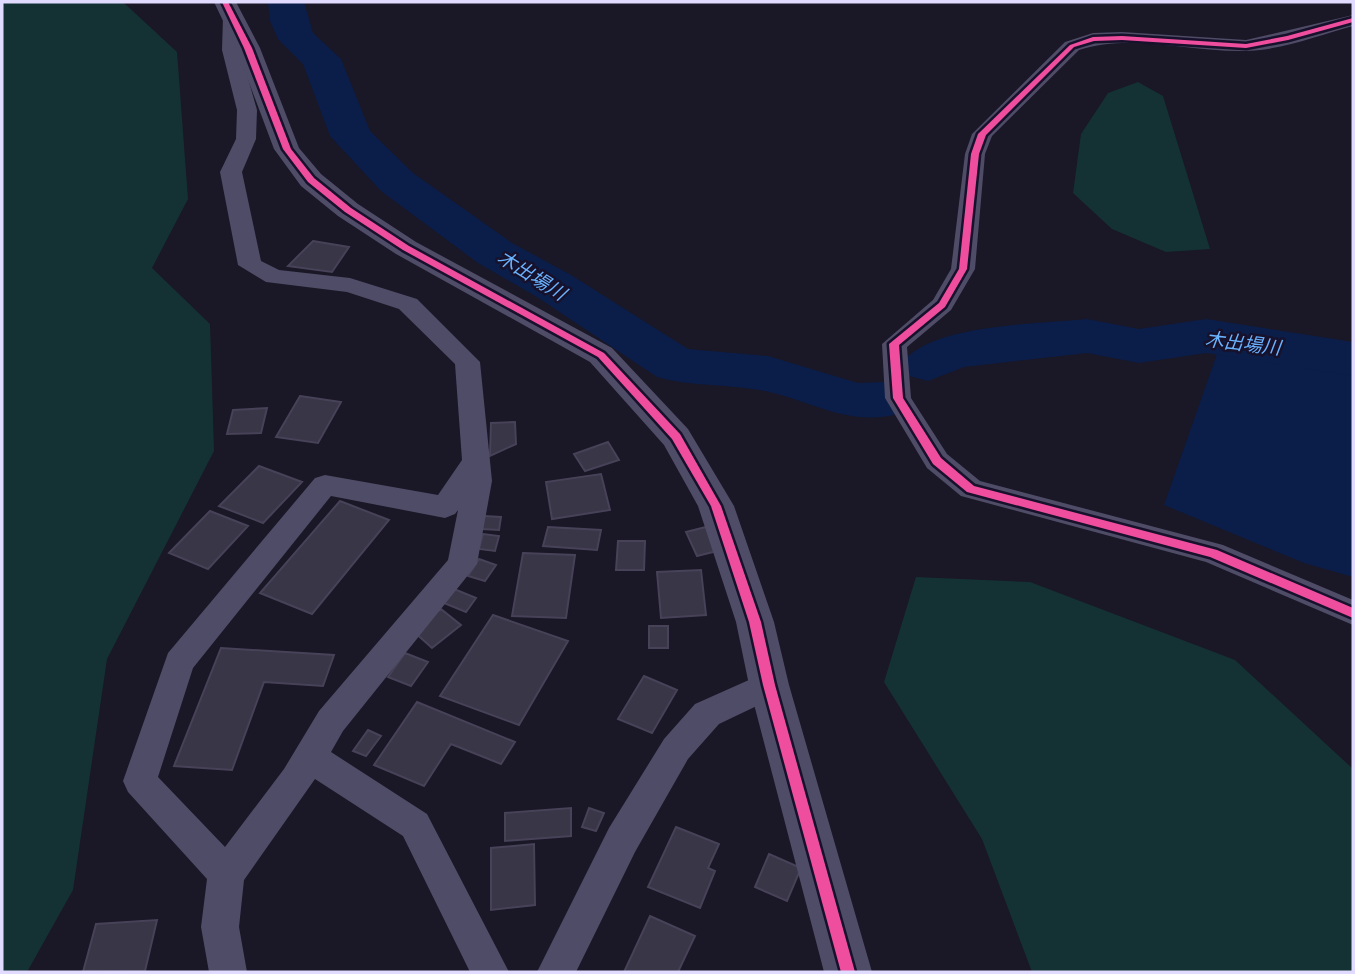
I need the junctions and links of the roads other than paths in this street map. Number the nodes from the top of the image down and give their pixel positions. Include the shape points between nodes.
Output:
1 (228, 9) edge
2 (1353, 20) edge
3 (476, 461) junction
4 (1353, 613) edge
5 (769, 685) junction
6 (310, 757) junction
7 (226, 874) junction
8 (228, 972) edge
9 (491, 972) edge
10 (555, 972) edge
11 (848, 972) edge

1 - 3 street via 231,50 247,110 246,139 231,172 250,265 274,277 350,285 408,304 467,362
1 - 5 street via 287,149 311,180 406,248 601,355 676,437 716,506 755,622
2 - 4 street via 1247,46 1122,38 1093,39 1072,46 982,134 975,154 963,269 942,306 894,344 898,398 937,461 971,489 1213,553
3 - 6 street via 478,481 462,564 331,720
3 - 7 street via 445,507 325,485 179,662 139,781
5 - 10 street via 707,714 676,749 622,840
5 - 11 street
6 - 7 street
6 - 9 street via 415,825
7 - 8 street via 220,927

